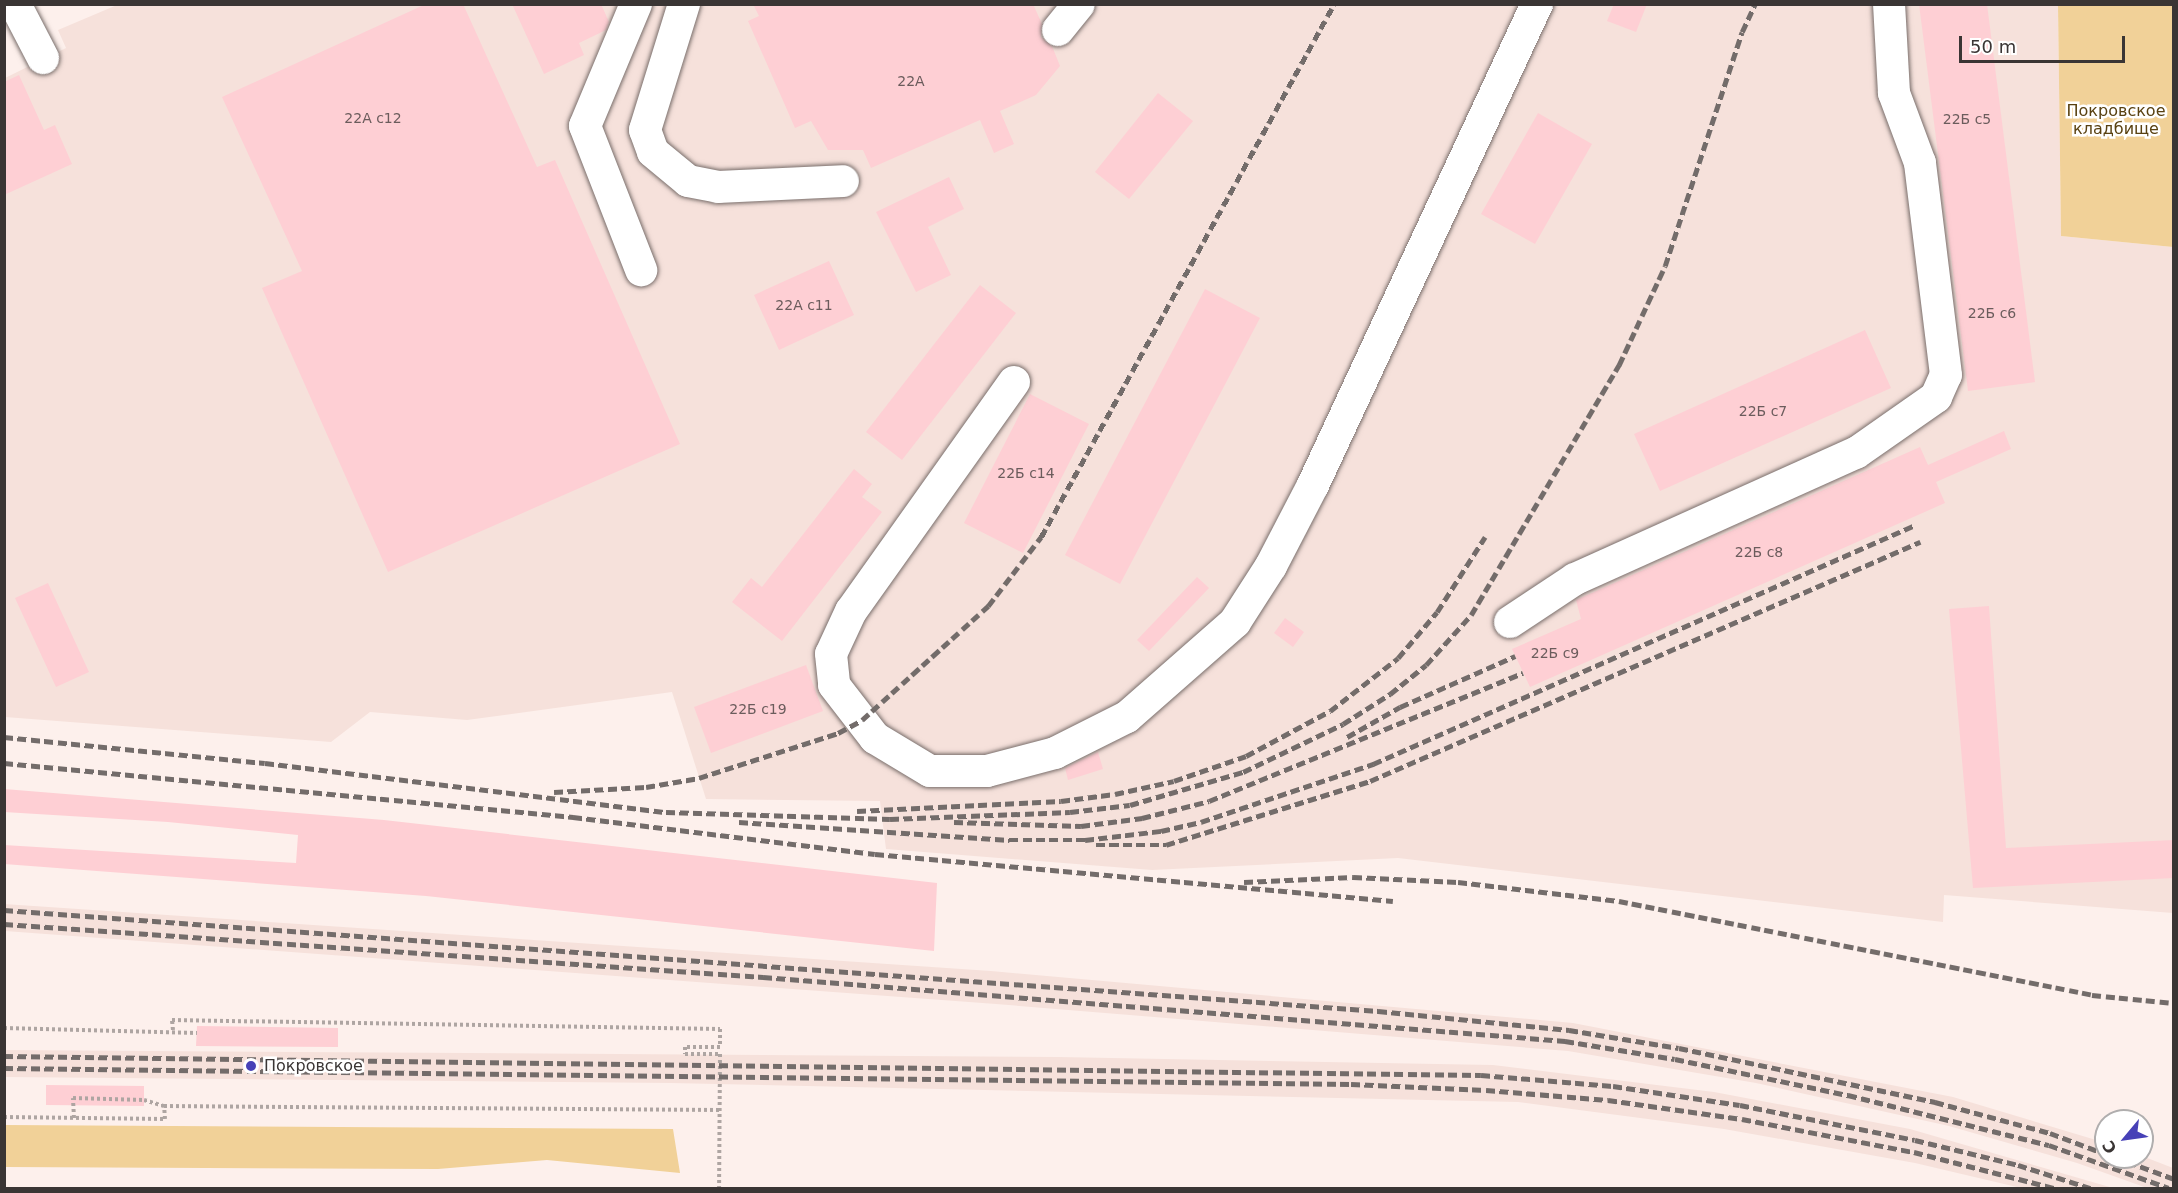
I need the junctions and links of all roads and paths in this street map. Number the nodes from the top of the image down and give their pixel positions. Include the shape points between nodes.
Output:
1 (15, 4) edge
2 (636, 4) edge
3 (684, 4) edge
4 (1079, 4) edge
5 (1537, 4) edge
6 (1889, 4) edge
7 (1058, 30) dead end
8 (43, 58) dead end
9 (843, 181) dead end
10 (641, 270) dead end
11 (1014, 382) dead end
12 (1510, 622) dead end
13 (4, 1028) edge
14 (173, 1030) junction
15 (197, 1033) dead end
16 (164, 1106) junction
17 (720, 1110) junction
18 (4, 1117) edge
19 (74, 1119) junction
20 (719, 1188) edge

1 - 8 lane
2 - 10 lane via 585,126
3 - 9 lane via 645,130 653,152 688,181 718,187
4 - 7 lane
5 - 11 lane via 1313,485 1271,566 1235,622 1127,717 1055,753 987,771 930,771 875,738 834,685 831,654 851,611
6 - 12 lane via 1894,93 1920,163 1945,364 1946,375 1936,397 1856,453 1575,579
13 - 14 path
14 - 15 path
14 - 17 path via 172,1020 720,1029 720,1047 685,1047 685,1054 720,1054
16 - 17 path
16 - 19 path via 165,1119
16 - 19 path via 144,1100 73,1098
17 - 20 path
18 - 19 path

